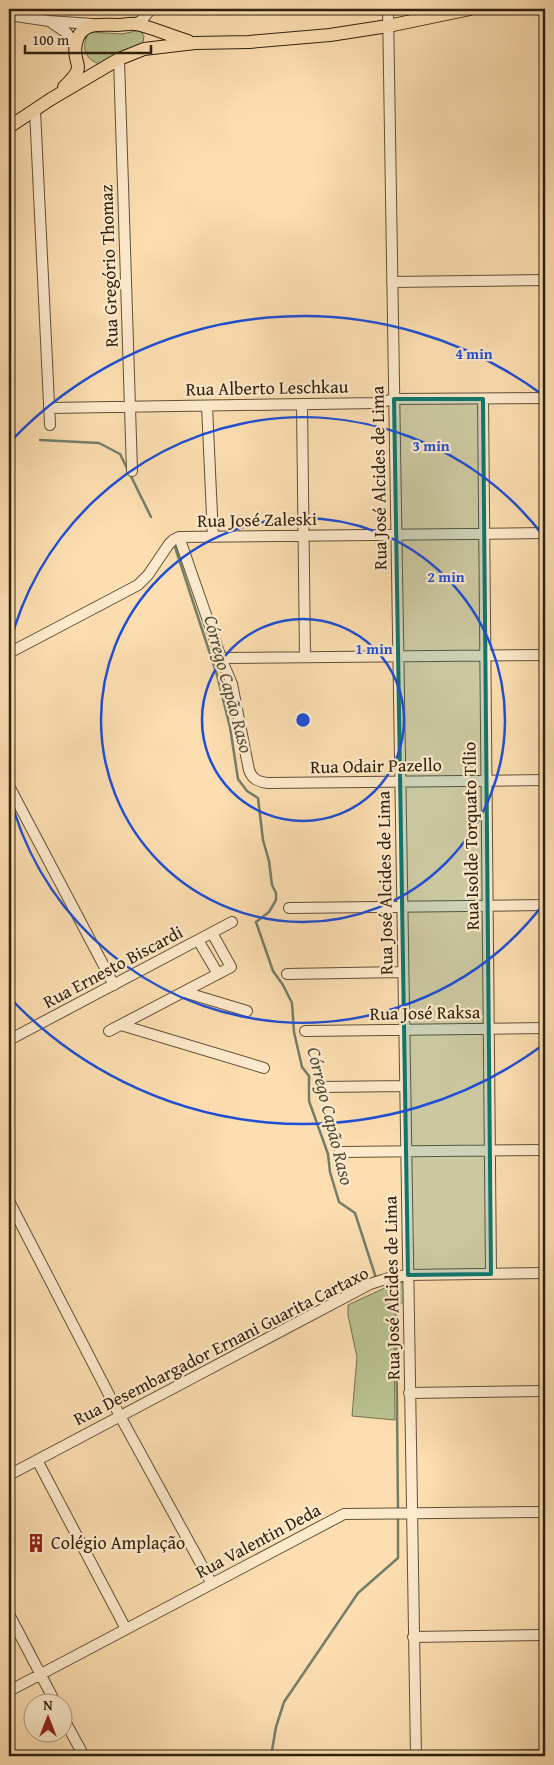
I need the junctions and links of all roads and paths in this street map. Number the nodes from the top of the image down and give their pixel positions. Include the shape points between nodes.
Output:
1 (151, 9) edge
2 (155, 9) edge
3 (388, 9) edge
4 (470, 9) edge
5 (9, 14) edge
6 (49, 21) junction
7 (92, 24) junction
8 (135, 24) junction
9 (388, 26) junction
10 (152, 30) junction
11 (195, 43) junction
12 (75, 46) junction
13 (151, 48) junction
14 (119, 59) junction
15 (78, 60) junction
16 (95, 73) junction
17 (51, 99) junction
18 (35, 110) junction
19 (9, 127) edge
20 (545, 280) edge
21 (392, 282) junction
22 (483, 398) junction
23 (545, 398) edge
24 (394, 399) junction
25 (302, 404) junction
26 (207, 406) junction
27 (130, 407) junction
28 (49, 408) junction
29 (50, 425) dead end
30 (132, 472) dead end
31 (545, 533) edge
32 (484, 534) junction
33 (396, 535) junction
34 (304, 536) junction
35 (180, 537) junction
36 (213, 537) junction
37 (9, 653) edge
38 (545, 654) edge
39 (485, 655) junction
40 (398, 656) junction
41 (305, 657) junction
42 (221, 658) junction
43 (545, 780) edge
44 (486, 781) junction
45 (400, 782) junction
46 (9, 786) edge
47 (545, 905) edge
48 (488, 906) junction
49 (402, 907) junction
50 (290, 908) dead end
51 (232, 922) dead end
52 (212, 933) junction
53 (198, 940) junction
54 (403, 972) junction
55 (218, 974) junction
56 (287, 974) dead end
57 (114, 985) junction
58 (184, 992) junction
59 (247, 1011) dead end
60 (121, 1025) junction
61 (545, 1028) edge
62 (489, 1029) junction
63 (404, 1030) junction
64 (109, 1031) dead end
65 (305, 1031) dead end
66 (9, 1040) edge
67 (264, 1068) dead end
68 (405, 1086) junction
69 (321, 1087) dead end
70 (490, 1150) junction
71 (545, 1150) edge
72 (340, 1152) dead end
73 (406, 1152) junction
74 (9, 1201) edge
75 (545, 1273) edge
76 (491, 1274) junction
77 (408, 1275) junction
78 (545, 1391) edge
79 (410, 1393) junction
80 (120, 1416) junction
81 (37, 1460) junction
82 (9, 1475) edge
83 (545, 1512) edge
84 (408, 1514) junction
85 (212, 1584) junction
86 (9, 1614) edge
87 (126, 1629) junction
88 (545, 1635) edge
89 (413, 1637) junction
90 (40, 1674) junction
91 (9, 1691) edge
92 (50, 1692) edge
93 (72, 1734) edge
94 (545, 1755) edge
95 (84, 1756) edge
96 (416, 1756) edge
97 (479, 1756) edge

1 - 8 street
2 - 10 street
3 - 9 street, Rua José Alcides de Lima
4 - 9 main road
5 - 6 street
6 - 7 street
6 - 12 street via 67,33
7 - 8 main road
7 - 12 main road via 79,34
8 - 10 main road
9 - 11 main road via 302,38
9 - 21 street, Rua José Alcides de Lima
10 - 11 main road
10 - 13 main road via 155,39
11 - 13 main road
12 - 15 main road
13 - 14 main road
14 - 16 main road
14 - 27 street, Rua Gregório Thomaz
15 - 16 main road
15 - 17 main road via 77,73
16 - 17 main road
17 - 18 main road
18 - 19 main road
18 - 28 street
20 - 21 street
21 - 24 street, Rua José Alcides de Lima
22 - 23 street, Rua Alberto Leschkau
22 - 24 street, Rua Alberto Leschkau
22 - 32 street, Rua Isolde Torquato Tílio
24 - 25 street, Rua Alberto Leschkau via 377,403
24 - 33 street, Rua José Alcides de Lima
25 - 26 street, Rua Alberto Leschkau
25 - 34 street
26 - 27 street, Rua Alberto Leschkau
26 - 36 street
27 - 28 street, Rua Alberto Leschkau
27 - 30 street, Rua Gregório Thomaz
28 - 29 street
31 - 32 street, Rua José Zaleski
32 - 33 street, Rua José Zaleski
32 - 39 street, Rua Isolde Torquato Tílio
33 - 34 street, Rua José Zaleski
33 - 40 street, Rua José Alcides de Lima
34 - 36 street, Rua José Zaleski
34 - 41 street
35 - 36 street, Rua José Zaleski
35 - 37 street, Rua José Zaleski via 169,544 138,585
35 - 42 street
38 - 39 street
39 - 40 street
39 - 44 street, Rua Isolde Torquato Tílio
40 - 41 street
40 - 45 street, Rua José Alcides de Lima
41 - 42 street
42 - 45 street, Rua Odair Pazello via 232,684 251,776 256,780 268,783
43 - 44 street, Rua Odair Pazello
44 - 45 street, Rua Odair Pazello
44 - 48 street, Rua Isolde Torquato Tílio
45 - 49 street, Rua José Alcides de Lima
46 - 57 street
47 - 48 street
48 - 49 street
48 - 62 street, Rua Isolde Torquato Tílio
49 - 50 street
49 - 54 street, Rua José Alcides de Lima
51 - 52 street, Rua Ernesto Biscardi
52 - 53 street, Rua Ernesto Biscardi
52 - 55 street via 231,967
53 - 55 street
53 - 57 street, Rua Ernesto Biscardi
54 - 56 street
54 - 63 street, Rua José Alcides de Lima
55 - 58 street
57 - 66 street, Rua Ernesto Biscardi
58 - 59 street
58 - 60 street
60 - 64 street
60 - 67 street
61 - 62 street, Rua José Raksa
62 - 63 street, Rua José Raksa
62 - 70 street, Rua Isolde Torquato Tílio
63 - 65 street, Rua José Raksa
63 - 68 street, Rua José Alcides de Lima
68 - 69 street
68 - 73 street, Rua José Alcides de Lima
70 - 71 street
70 - 73 street
70 - 76 street, Rua Isolde Torquato Tílio
72 - 73 street
73 - 77 street, Rua José Alcides de Lima
74 - 80 street
75 - 76 street, Rua Desembargador Ernani Guarita Cartaxo
76 - 77 street, Rua Desembargador Ernani Guarita Cartaxo
77 - 79 street, Rua José Alcides de Lima
77 - 80 street, Rua Desembargador Ernani Guarita Cartaxo via 370,1284
78 - 79 street
79 - 84 street, Rua José Alcides de Lima
80 - 81 street, Rua Desembargador Ernani Guarita Cartaxo
80 - 85 street
81 - 82 street, Rua Desembargador Ernani Guarita Cartaxo
81 - 87 street
83 - 84 street, Rua Valentin Deda
84 - 85 street, Rua Valentin Deda via 344,1514
84 - 89 street, Rua José Alcides de Lima
85 - 87 street, Rua Valentin Deda
86 - 90 street
87 - 90 street, Rua Valentin Deda
88 - 89 street
89 - 96 street, Rua José Alcides de Lima
90 - 91 street, Rua Valentin Deda
90 - 92 street
93 - 95 street
94 - 97 street

